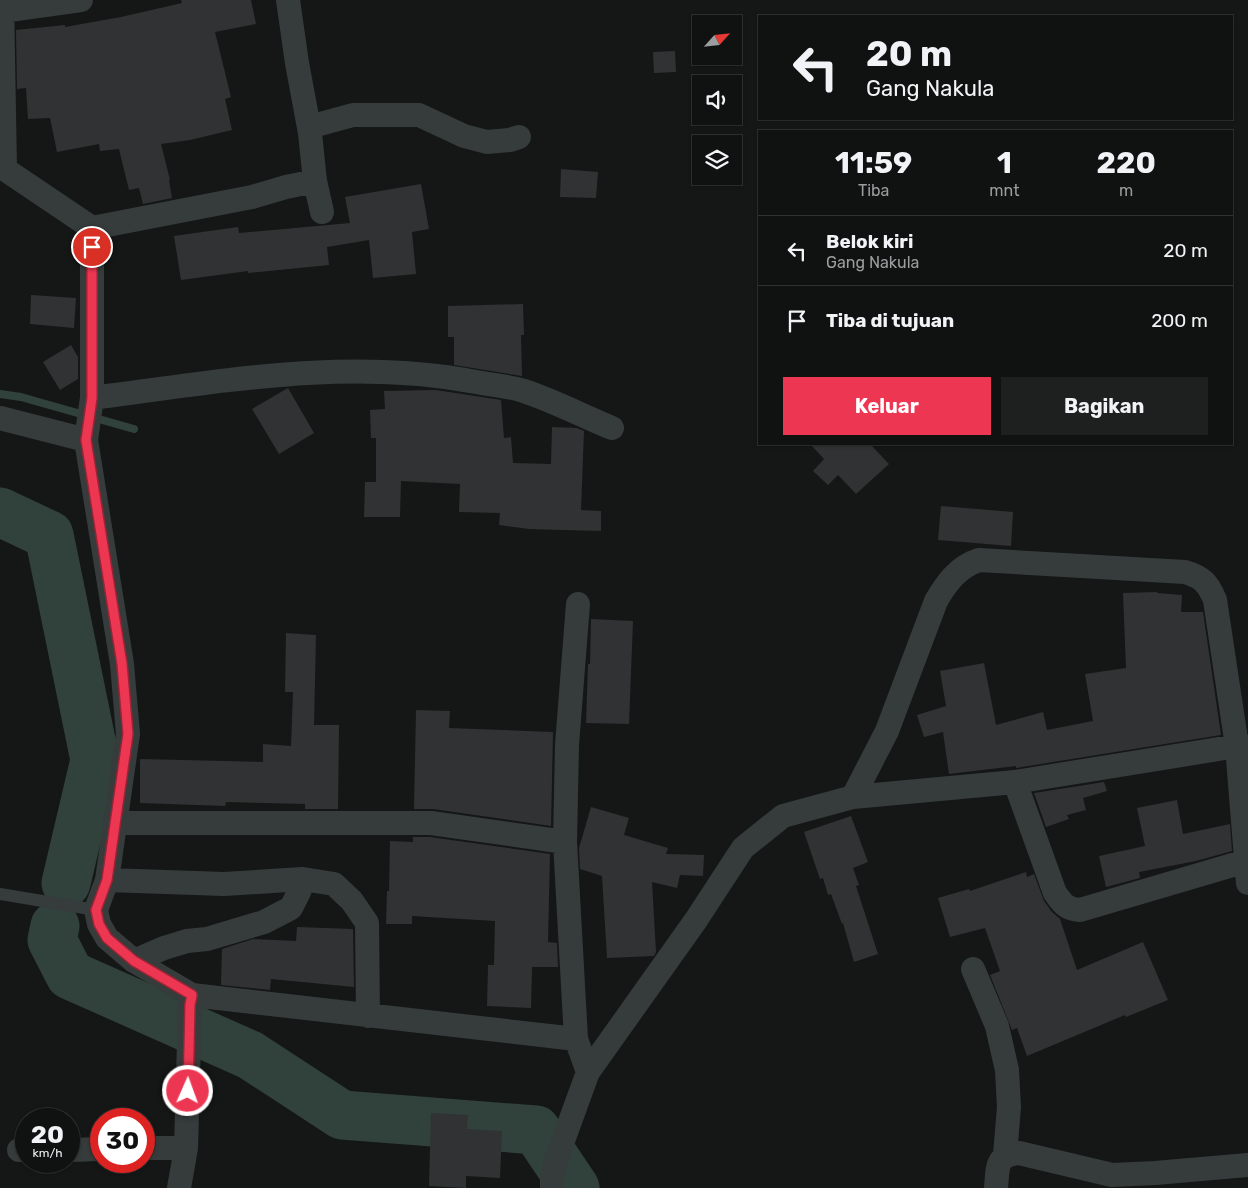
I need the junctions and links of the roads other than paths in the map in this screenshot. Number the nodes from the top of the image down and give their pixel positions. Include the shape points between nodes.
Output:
1 (81, 0) edge
2 (288, 0) edge
3 (2, 6) edge
4 (309, 127) junction
5 (519, 137) dead end
6 (2, 167) edge
7 (316, 181) junction
8 (322, 212) dead end
9 (92, 228) junction
10 (91, 403) junction
11 (0, 418) edge
12 (612, 428) dead end
13 (87, 437) junction
14 (578, 604) dead end
15 (1242, 747) edge
16 (1015, 782) junction
17 (853, 797) junction
18 (116, 823) junction
19 (565, 842) junction
20 (1247, 872) edge
21 (303, 879) junction
22 (107, 880) junction
23 (0, 894) edge
24 (96, 910) junction
25 (134, 961) junction
26 (973, 969) dead end
27 (191, 1014) junction
28 (368, 1016) junction
29 (576, 1039) junction
30 (588, 1072) junction
31 (155, 1148) edge
32 (186, 1148) junction
33 (1005, 1149) junction
34 (1248, 1164) edge
35 (179, 1188) edge
36 (552, 1188) edge
37 (996, 1188) edge

1 - 3 street
2 - 4 street
3 - 6 street
4 - 5 street via 353,115 419,115 464,136 487,142
4 - 7 street
6 - 9 street
7 - 8 street
7 - 9 street via 252,197
9 - 10 street
10 - 12 street via 292,373 399,371 448,376 523,391
10 - 13 street
11 - 13 street
13 - 18 street via 122,664 128,734
14 - 19 street via 567,745
15 - 16 street
15 - 17 street via 1214,600 1208,585 1198,576 1185,572 979,560 967,564 952,578 936,601 887,732
15 - 20 street
16 - 17 street
16 - 20 street via 1055,893 1070,909 1080,910
17 - 30 street via 783,816 743,848
18 - 19 street via 431,823
18 - 22 street
19 - 29 street
21 - 22 street via 224,884
21 - 25 street via 291,908 264,922 207,939 187,941
21 - 28 street via 334,884 352,900 367,923
22 - 24 street
23 - 24 lane
24 - 25 street via 107,938
25 - 27 street
26 - 33 street via 997,1026 1007,1070 1009,1107
27 - 28 street
27 - 32 street
28 - 29 street
29 - 30 street
30 - 36 street via 556,1160
31 - 32 street
32 - 35 street
33 - 34 street via 1112,1175
33 - 37 street

